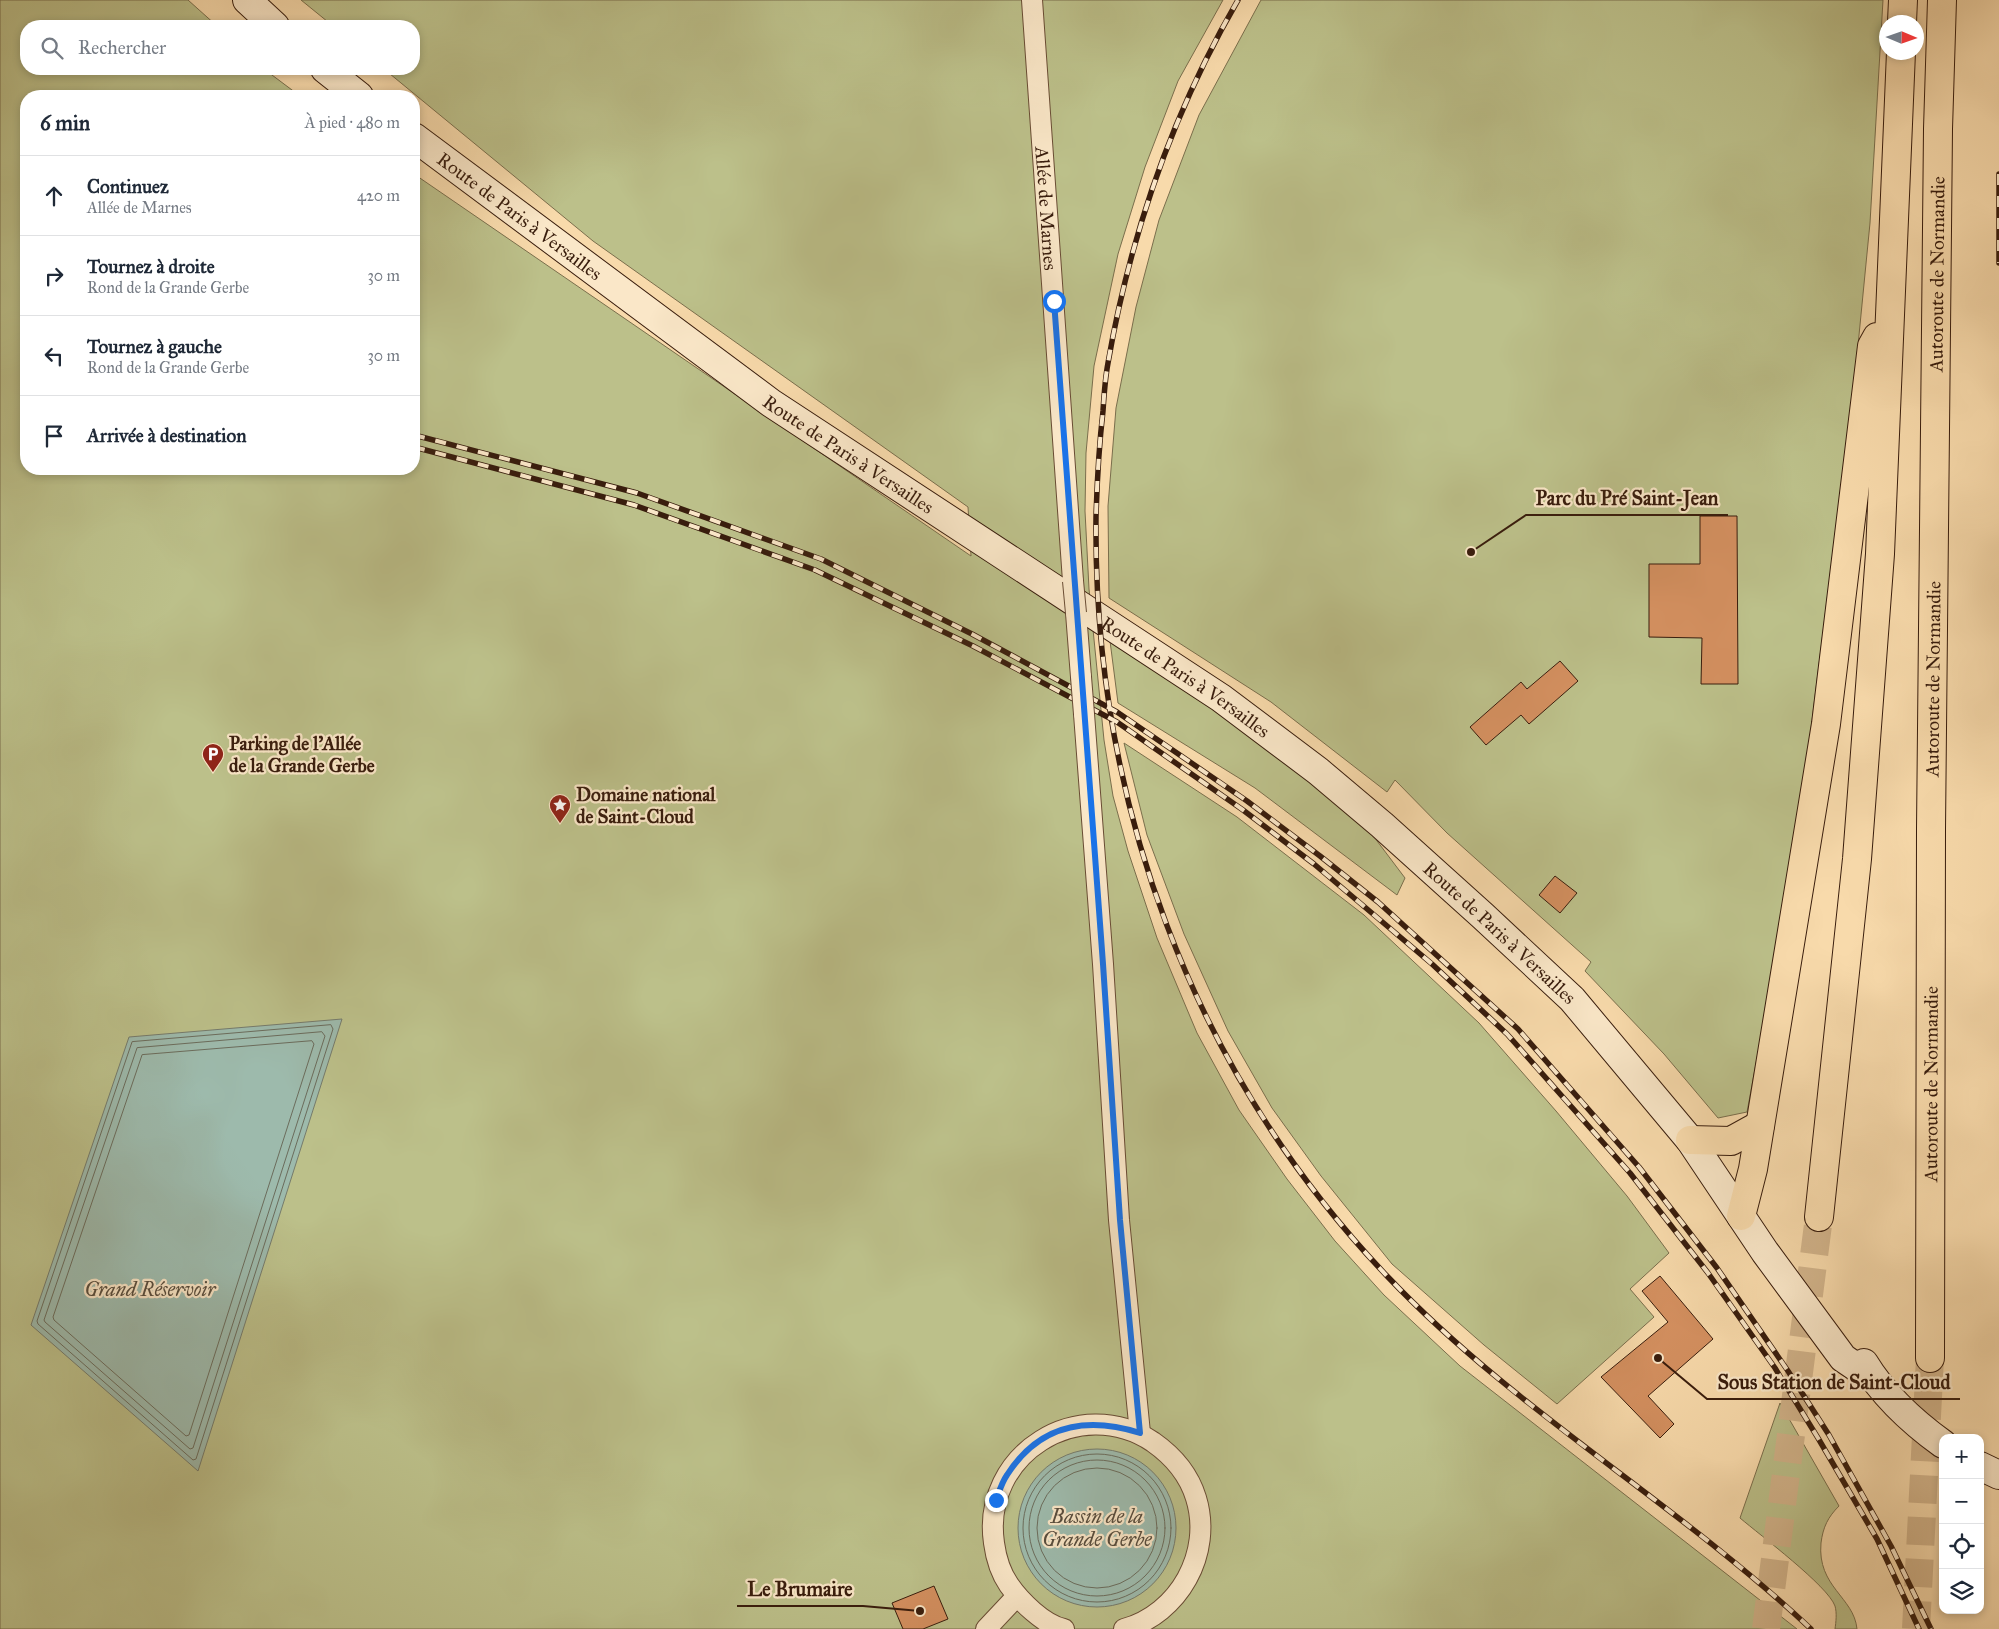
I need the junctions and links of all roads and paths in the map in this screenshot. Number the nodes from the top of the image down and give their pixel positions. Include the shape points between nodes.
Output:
1 (247, 0) edge
2 (1032, 0) edge
3 (1903, 0) edge
4 (1942, 0) edge
5 (1902, 15) edge
6 (269, 20) edge
7 (1901, 60) edge
8 (332, 75) edge
9 (351, 90) edge
10 (420, 142) edge
11 (1891, 311) junction
12 (1760, 1125) junction
13 (1690, 1140) junction
14 (1744, 1206) junction
15 (1820, 1217) tunnel mouth
16 (1930, 1358) tunnel mouth
17 (1874, 1379) junction
18 (1140, 1433) junction
19 (1939, 1441) edge
20 (1984, 1468) edge
21 (1999, 1475) edge
22 (1017, 1596) junction
23 (1156, 1622) edge
24 (986, 1629) edge
25 (1060, 1629) edge
26 (1124, 1629) edge

1 - 6 main road
2 - 18 street, Allée de Marnes, bridge via 1120,1220
3 - 5 highway
4 - 16 highway, Autoroute de Normandie via 1931,829
7 - 11 highway
8 - 9 main road
10 - 13 main road, Route de Paris à Versailles via 771,403 1221,698 1318,771 1484,916 1572,999
11 - 12 highway via 1872,346 1826,724
11 - 15 highway via 1880,554 1857,860
12 - 13 highway via 1732,1141
12 - 14 highway
13 - 14 main road, Route de Paris à Versailles
14 - 17 main road via 1776,1243
14 - 17 main road via 1765,1252 1843,1358
17 - 19 main road via 1900,1410
18 - 22 street via 1111,1425 1074,1426 1036,1443 1006,1476 996,1500 992,1529 996,1558
18 - 23 street via 1167,1452 1185,1473 1196,1498 1201,1525 1194,1564 1179,1592
20 - 21 main road
22 - 24 street
22 - 25 street via 1036,1614
23 - 26 street

